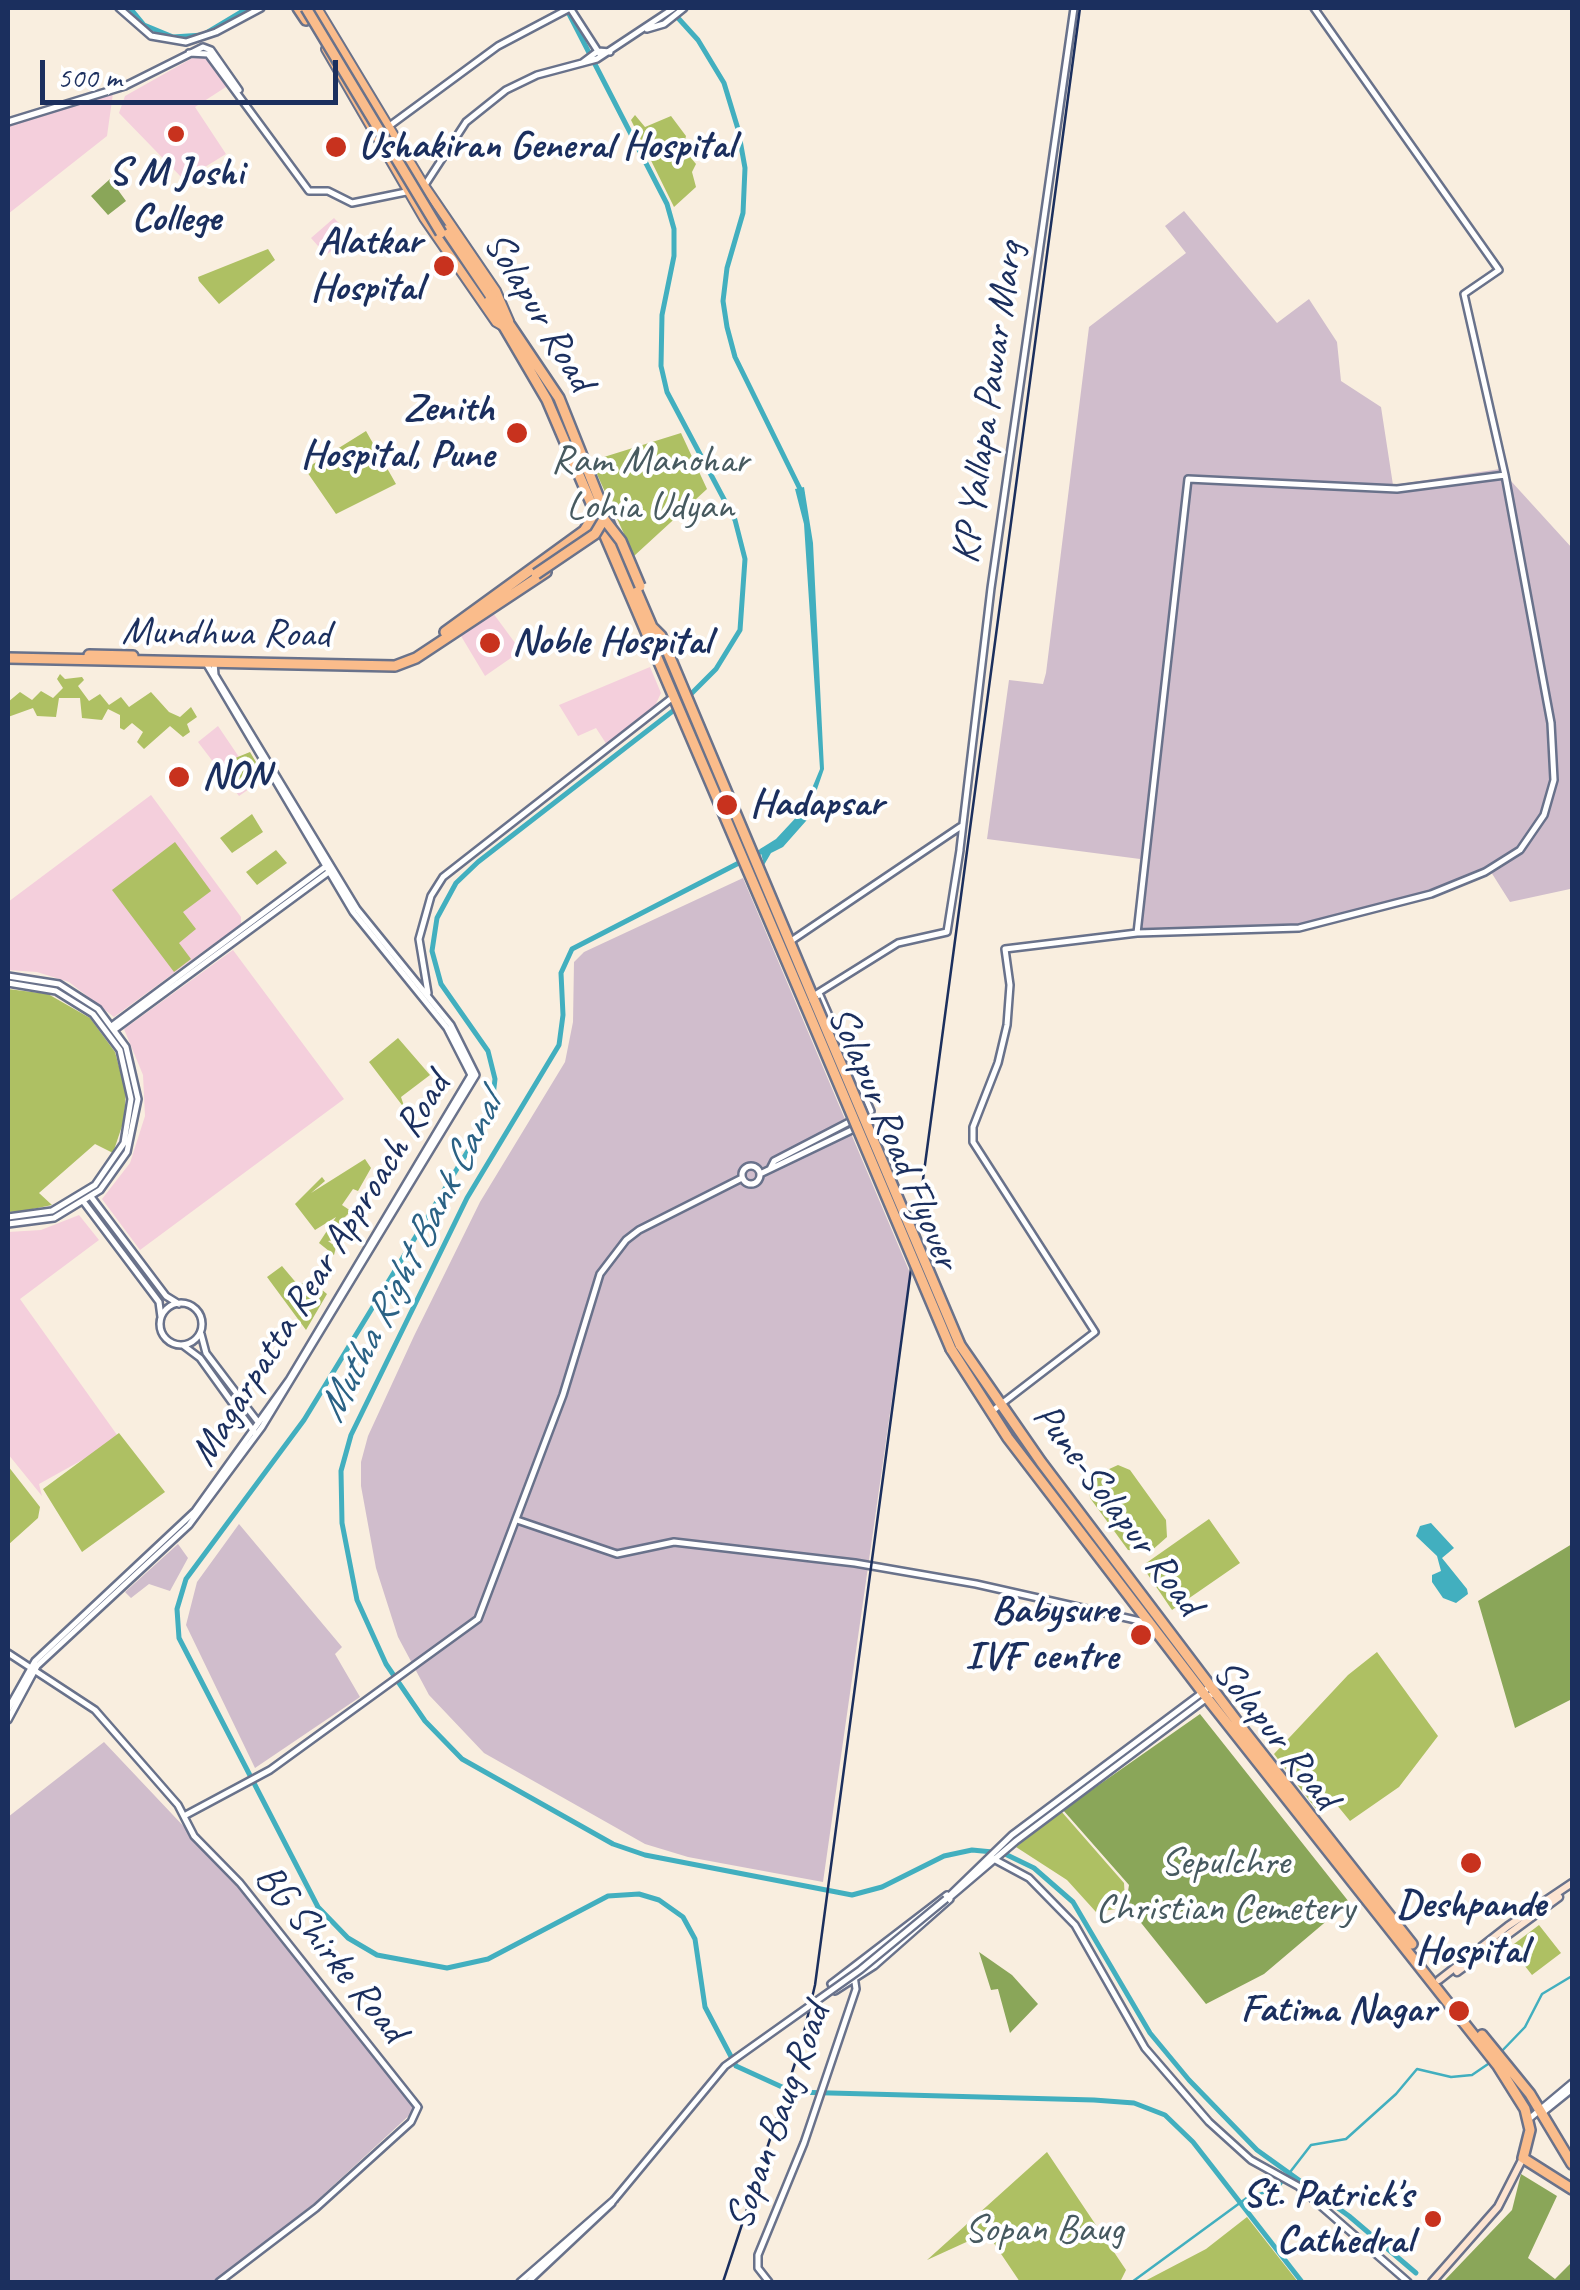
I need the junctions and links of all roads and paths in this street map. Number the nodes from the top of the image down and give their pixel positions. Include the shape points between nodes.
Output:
1 (119, 8) edge
2 (260, 8) edge
3 (306, 8) edge
4 (570, 8) edge
5 (1074, 8) edge
6 (1314, 8) edge
7 (677, 9) edge
8 (186, 42) junction
9 (189, 53) junction
10 (598, 55) junction
11 (8, 122) edge
12 (388, 127) junction
13 (425, 186) junction
14 (408, 192) junction
15 (444, 231) junction
16 (507, 323) junction
17 (539, 369) junction
18 (1505, 474) junction
19 (604, 530) junction
20 (576, 536) junction
21 (584, 547) junction
22 (537, 571) junction
23 (661, 636) junction
24 (8, 655) edge
25 (210, 662) junction
26 (677, 697) junction
27 (961, 826) junction
28 (329, 868) junction
29 (757, 872) junction
30 (769, 917) joint
31 (1137, 934) junction
32 (791, 942) junction
33 (8, 980) edge
34 (816, 997) junction
35 (428, 1000) junction
36 (111, 1029) junction
37 (856, 1128) junction
38 (770, 1169) junction
39 (760, 1174) junction
40 (742, 1178) junction
41 (90, 1194) junction
42 (82, 1200) junction
43 (8, 1220) edge
44 (179, 1304) junction
45 (162, 1317) junction
46 (200, 1331) junction
47 (183, 1345) junction
48 (956, 1347) junction
49 (966, 1355) joint
50 (969, 1378) joint
51 (1000, 1406) junction
52 (990, 1412) junction
53 (261, 1425) junction
54 (255, 1433) junction
55 (517, 1520) junction
56 (1161, 1616) junction
57 (1152, 1623) junction
58 (8, 1653) edge
59 (32, 1668) junction
60 (1209, 1692) junction
61 (8, 1709) edge
62 (8, 1720) edge
63 (1259, 1758) junction
64 (184, 1816) junction
65 (994, 1857) junction
66 (1572, 1886) edge
67 (949, 1896) junction
68 (853, 1969) junction
69 (858, 1979) junction
70 (1440, 1982) junction
71 (1490, 2051) junction
72 (1572, 2086) edge
73 (1526, 2098) junction
74 (1539, 2111) junction
75 (1529, 2125) junction
76 (1523, 2158) junction
77 (1572, 2164) edge
78 (1570, 2185) edge
79 (540, 2268) junction
80 (219, 2282) edge
81 (520, 2282) edge
82 (528, 2282) edge
83 (769, 2282) edge
84 (1408, 2282) edge
85 (1432, 2282) edge

1 - 8 street via 151,36
2 - 8 street
3 - 12 main road, Solapur Road
3 - 14 main road, Solapur Road
3 - 15 highway, bridge
3 - 15 highway, bridge
4 - 10 street
4 - 12 street via 498,46
5 - 27 street, KP Yallapa Pawar Marg
6 - 18 street via 1499,270 1464,294
7 - 10 street
8 - 9 street
9 - 11 street via 125,86
9 - 14 street via 205,50 217,63 308,191 328,190 347,203
10 - 13 street via 518,83 478,111
12 - 13 main road, Solapur Road
13 - 14 street
13 - 16 main road, Solapur Road via 492,283
14 - 16 main road, Solapur Road via 496,322
15 - 16 highway
16 - 17 highway, Solapur Road
16 - 19 highway, Solapur Road
17 - 19 highway
17 - 19 highway, Solapur Road via 559,398
18 - 31 street via 1397,489 1188,479
18 - 31 street via 1556,760 1544,815 1526,843 1501,864 1453,886 1326,922
19 - 20 highway
19 - 21 highway
19 - 22 highway, bridge
19 - 23 highway, Solapur Road
19 - 23 highway, bridge via 622,542
19 - 26 highway, Solapur Road
20 - 21 highway
20 - 22 highway
21 - 22 highway
22 - 25 highway, Mundhwa Road via 407,657
23 - 26 highway, Solapur Road
24 - 25 highway, Mundhwa Road
25 - 28 street, Magarpatta Rear Approach Road
26 - 29 highway, Solapur Road
26 - 35 street via 443,877 419,939
27 - 32 street
27 - 34 street, KP Yallapa Pawar Marg via 946,932 898,943
28 - 35 street, Magarpatta Rear Approach Road
28 - 36 street
29 - 30 highway, Solapur Road
29 - 32 highway, Solapur Road
30 - 34 highway, Solapur Road Flyover
31 - 51 street via 1004,949 1007,1025 973,1142 1095,1332
32 - 34 highway, Solapur Road
33 - 36 street via 59,984 86,999
34 - 37 highway, Solapur Road Flyover, bridge
34 - 38 street via 871,1111
34 - 48 highway, Solapur Road Flyover, bridge
35 - 53 street, Magarpatta Rear Approach Road via 451,1026 476,1076
36 - 41 street via 136,1076 136,1122 120,1166
37 - 38 street
37 - 48 highway, Solapur Road Flyover, bridge
38 - 39 street
39 - 40 street via 753,1184
39 - 40 street via 750,1166
40 - 55 street via 640,1230 606,1266 591,1293
41 - 42 street
41 - 44 street via 166,1296
42 - 43 street via 47,1220
42 - 45 street via 158,1302
44 - 45 street
44 - 46 street via 198,1312
45 - 47 street via 166,1339
46 - 47 street
46 - 53 street via 206,1353
47 - 54 street
48 - 49 highway, Solapur Road Flyover
48 - 50 highway, Solapur Road Flyover
49 - 51 highway, Pune-Solapur Road
50 - 52 highway, Solapur Road
51 - 52 street
51 - 56 highway, Pune-Solapur Road
52 - 57 highway, Solapur Road
53 - 54 street, Magarpatta Rear Approach Road
54 - 59 street, Magarpatta Rear Approach Road via 189,1526
55 - 57 street via 618,1554 674,1542 855,1563
55 - 64 street via 478,1619 252,1781
56 - 57 street
56 - 60 highway, Pune-Solapur Road
57 - 60 highway, Solapur Road
58 - 59 street, BG Shirke Road
59 - 61 street, Magarpatta Rear Approach Road
59 - 62 street, Magarpatta Rear Approach Road
59 - 64 street, BG Shirke Road via 95,1710
60 - 63 highway, Solapur Road
60 - 65 street
63 - 70 highway, Solapur Road
63 - 71 highway, Solapur Road
64 - 80 street, BG Shirke Road via 419,2111 315,2209
65 - 67 street
65 - 84 street via 1044,1890 1074,1925 1144,2048 1206,2119 1251,2160 1298,2186
66 - 70 main road
67 - 68 street
67 - 69 street
67 - 79 street, bridge via 860,1970 725,2066 614,2200
68 - 69 street, Sopan Baug Road
68 - 69 street via 831,1985 838,1992
69 - 83 street, Sopan Baug Road via 758,2255
70 - 71 highway, Solapur Road
71 - 73 highway, Solapur Road
72 - 74 street
73 - 74 highway, Solapur Road
73 - 75 highway, Solapur Road
74 - 75 street
74 - 77 highway, Solapur Road
75 - 76 highway
76 - 78 highway
76 - 85 main road via 1498,2208
79 - 81 street
79 - 82 street

